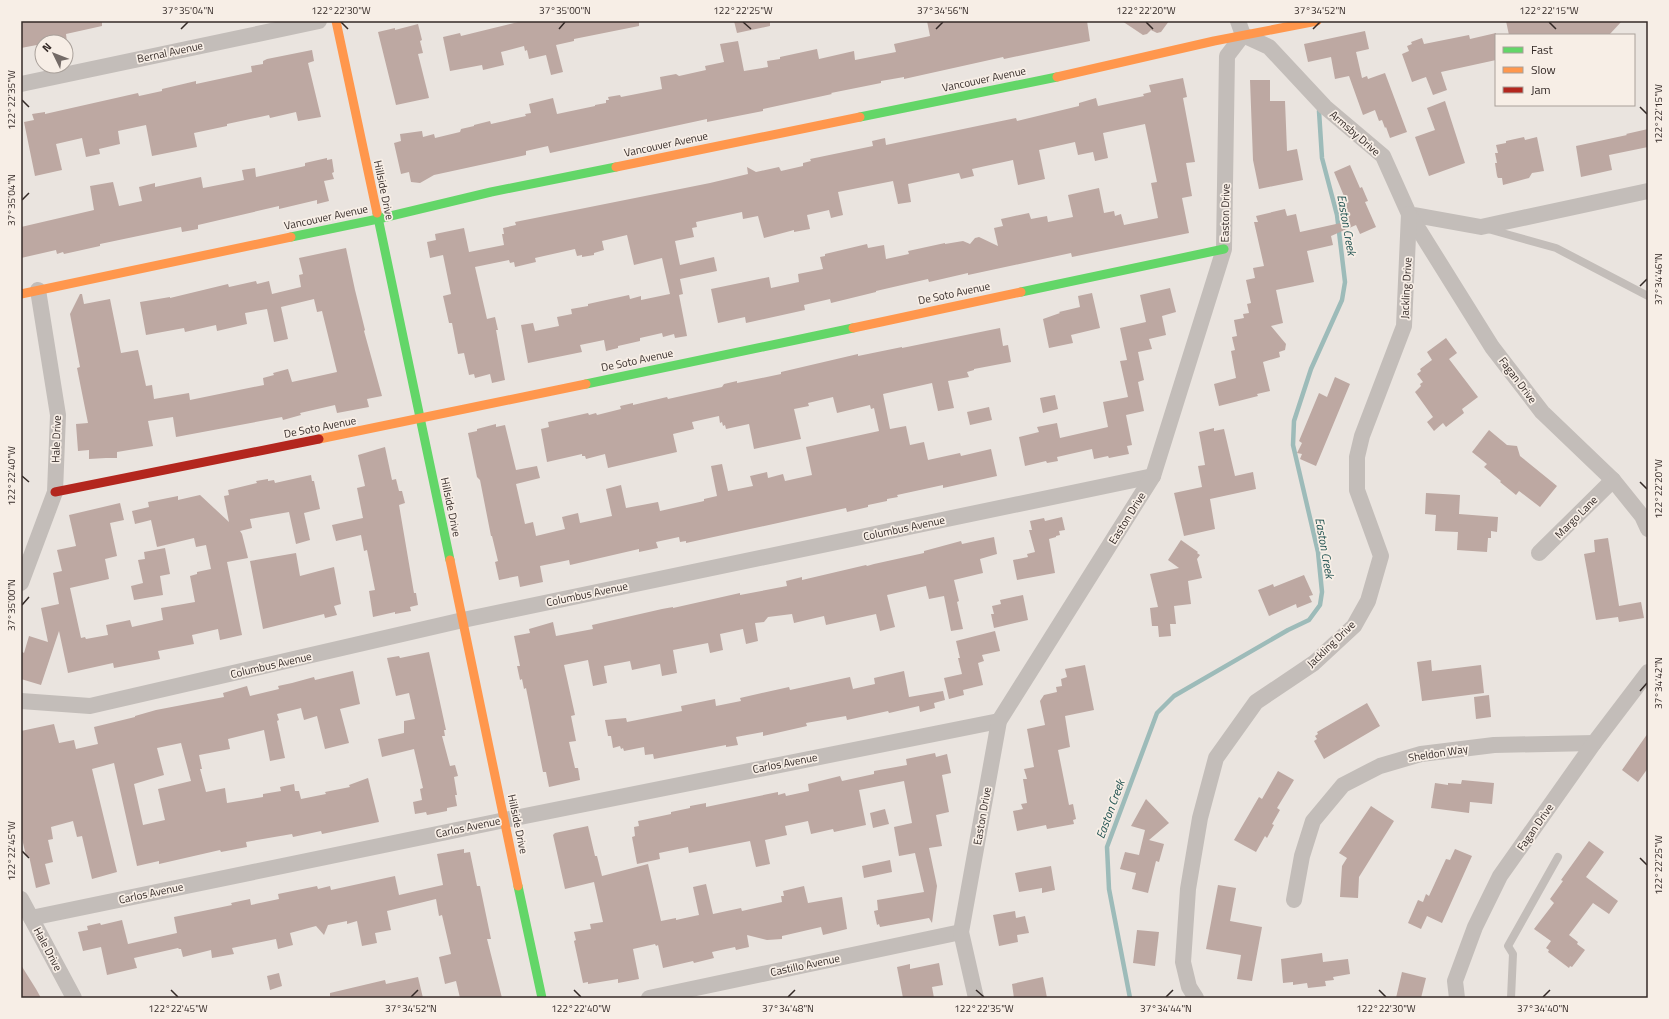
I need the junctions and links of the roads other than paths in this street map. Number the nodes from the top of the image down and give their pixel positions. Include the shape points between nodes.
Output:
1 (319, 21) edge
2 (336, 21) edge
3 (1317, 21) edge
4 (1240, 28) edge
5 (21, 84) edge
6 (1648, 191) edge
7 (1410, 214) junction
8 (378, 218) junction
9 (1481, 227) junction
10 (1224, 249) junction
11 (38, 290) junction
12 (21, 294) edge
13 (1648, 296) edge
14 (420, 419) junction
15 (1153, 476) junction
16 (1613, 480) junction
17 (55, 492) junction
18 (1648, 529) edge
19 (1539, 553) dead end
20 (21, 583) edge
21 (463, 620) junction
22 (1648, 672) edge
23 (21, 701) edge
24 (999, 721) junction
25 (1594, 743) junction
26 (505, 820) junction
27 (1558, 857) dead end
28 (21, 899) edge
29 (1294, 900) dead end
30 (31, 918) junction
31 (962, 932) junction
32 (74, 998) edge
33 (542, 998) edge
34 (649, 998) edge
35 (976, 998) edge
36 (1196, 998) edge
37 (1457, 998) edge
38 (1512, 998) edge

1 - 5 street, Bernal Avenue
2 - 8 street, Hillside Drive
3 - 4 street, Vancouver Avenue
4 - 7 street, Armsby Drive via 1269,47 1325,107 1383,156
4 - 8 street, Vancouver Avenue via 1099,68 491,192
4 - 10 street, Easton Drive via 1227,56
6 - 9 street
7 - 9 street
7 - 16 street, Fagan Drive via 1492,347 1542,412
7 - 36 street, Jackling Drive via 1404,326 1362,436 1357,457 1357,490 1380,556 1368,601 1354,626 1314,663 1256,702 1216,758 1200,818 1188,889 1183,962 1189,987
8 - 11 street, Vancouver Avenue
8 - 14 street, Hillside Drive
9 - 13 lane via 1556,248
10 - 14 street, De Soto Avenue
10 - 15 street, Easton Drive
11 - 12 street, Vancouver Avenue
11 - 17 street, Hale Drive via 58,415
14 - 17 street, De Soto Avenue
14 - 21 street, Hillside Drive
15 - 21 street, Columbus Avenue
15 - 24 street, Easton Drive
16 - 18 street, Fagan Drive via 1642,516
16 - 19 street, Margo Lane
17 - 20 street, Hale Drive
21 - 23 street, Columbus Avenue via 90,706
21 - 26 street, Hillside Drive
22 - 25 street, Fagan Drive
24 - 26 street, Carlos Avenue
24 - 31 street, Easton Drive
25 - 29 street, Sheldon Way via 1494,745 1421,754 1380,766 1343,785 1313,822 1302,856
25 - 37 street, Fagan Drive via 1500,876 1475,927 1455,980
26 - 30 street, Carlos Avenue
26 - 33 street, Hillside Drive
27 - 38 lane via 1508,946 1513,954
28 - 30 street, Hale Drive
30 - 32 street, Hale Drive
31 - 34 street, Castillo Avenue
31 - 35 street, Easton Drive

